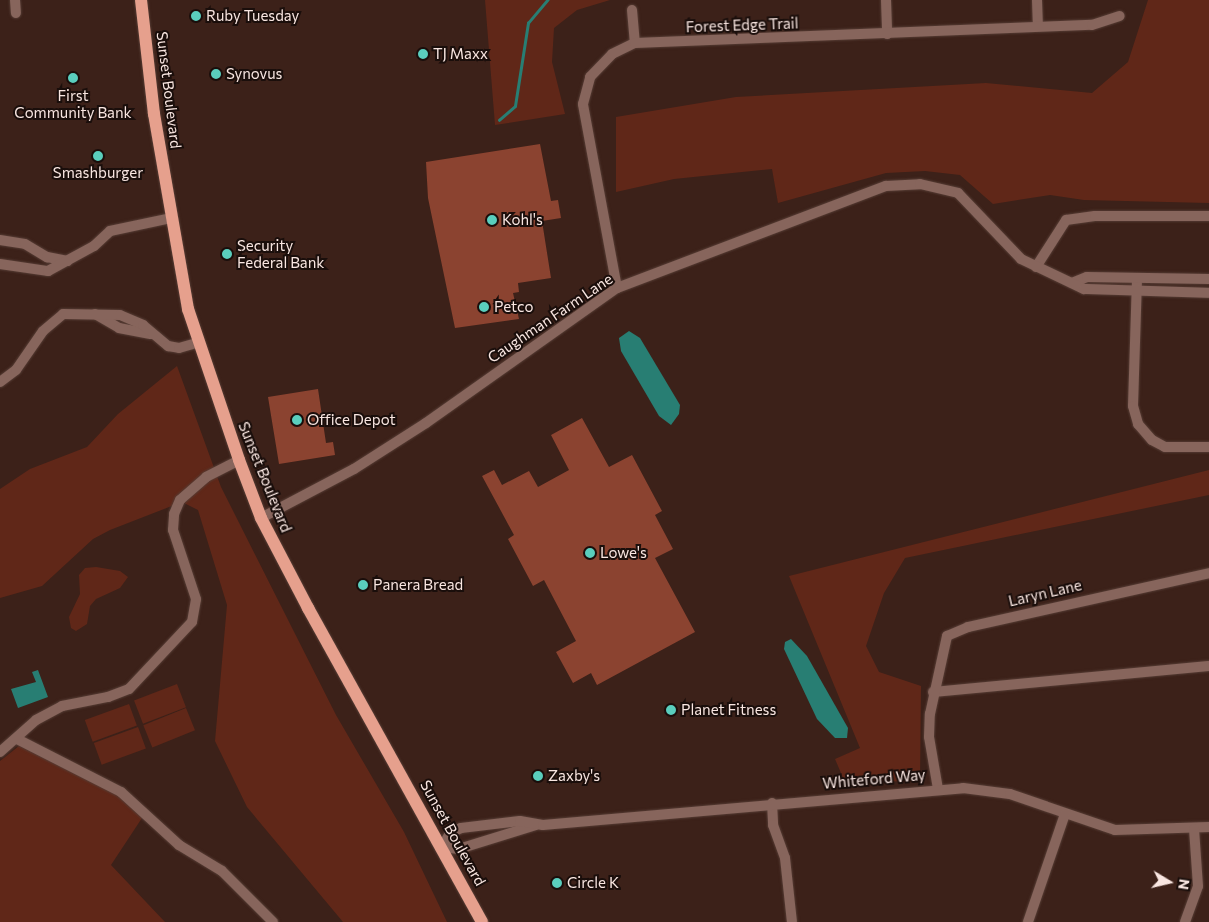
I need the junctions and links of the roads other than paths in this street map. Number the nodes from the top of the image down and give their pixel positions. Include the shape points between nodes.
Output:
1 (15, 0) edge
2 (141, 0) edge
3 (886, 0) edge
4 (1037, 0) edge
5 (632, 10) dead end
6 (16, 13) dead end
7 (1120, 16) dead end
8 (1038, 26) junction
9 (887, 34) junction
10 (635, 44) junction
11 (1209, 216) edge
12 (170, 218) junction
13 (0, 240) edge
14 (68, 261) junction
15 (0, 264) edge
16 (1036, 267) junction
17 (1137, 279) junction
18 (1209, 279) edge
19 (1072, 282) junction
20 (617, 288) junction
21 (1137, 292) junction
22 (1209, 293) edge
23 (197, 343) junction
24 (0, 382) edge
25 (1209, 447) edge
26 (238, 460) junction
27 (261, 518) junction
28 (1209, 573) edge
29 (1209, 666) edge
30 (933, 692) junction
31 (16, 739) junction
32 (0, 752) edge
33 (938, 789) junction
34 (772, 803) junction
35 (1064, 814) junction
36 (536, 825) junction
37 (1209, 827) edge
38 (1194, 829) junction
39 (442, 847) junction
40 (273, 922) edge
41 (482, 922) edge
42 (792, 922) edge
43 (1028, 922) edge
44 (1185, 922) edge

1 - 6 street
2 - 12 main road, Sunset Boulevard
3 - 9 street
4 - 8 street
5 - 10 street
7 - 8 street, Forest Edge Trail via 1092,25
8 - 9 street, Forest Edge Trail
9 - 10 street, Forest Edge Trail
10 - 20 street, Forest Edge Trail via 601,62 590,77 583,104
11 - 16 street via 1095,216 1066,220
12 - 14 street via 110,232
12 - 23 main road, Sunset Boulevard
13 - 14 street
14 - 15 street via 38,272
16 - 19 street, Caughman Farm Lane
16 - 20 street, Caughman Farm Lane via 1021,259 958,193 920,184 886,186
17 - 18 street
17 - 19 street via 1086,277
17 - 21 street
19 - 21 street, Caughman Farm Lane via 1084,289
20 - 27 street, Caughman Farm Lane via 354,469
21 - 22 street, Caughman Farm Lane
21 - 25 street via 1133,406 1138,424 1152,440 1166,447
23 - 24 street via 179,348 168,346 127,317 77,312 56,317 16,370
23 - 26 main road, Sunset Boulevard
26 - 27 main road, Sunset Boulevard
26 - 31 street via 206,477 180,500 174,514 173,530 196,599 192,622 129,688 108,697 62,706 36,720
27 - 39 main road, Sunset Boulevard
28 - 30 street, Laryn Lane via 957,631 947,636 942,646
29 - 30 street
30 - 33 street, Laryn Lane via 928,737
31 - 32 street
31 - 40 street via 121,792 179,845 222,871
33 - 34 street, Whiteford Way
33 - 35 street, Whiteford Way via 999,792
34 - 36 street, Whiteford Way
34 - 42 street via 774,825 785,858
35 - 38 street, Whiteford Way via 1115,830
35 - 43 street
36 - 39 street, Whiteford Way via 459,850
36 - 39 street, Whiteford Way via 520,822 461,828 450,833
37 - 38 street, Whiteford Way
38 - 44 street via 1198,886
39 - 41 main road, Sunset Boulevard

